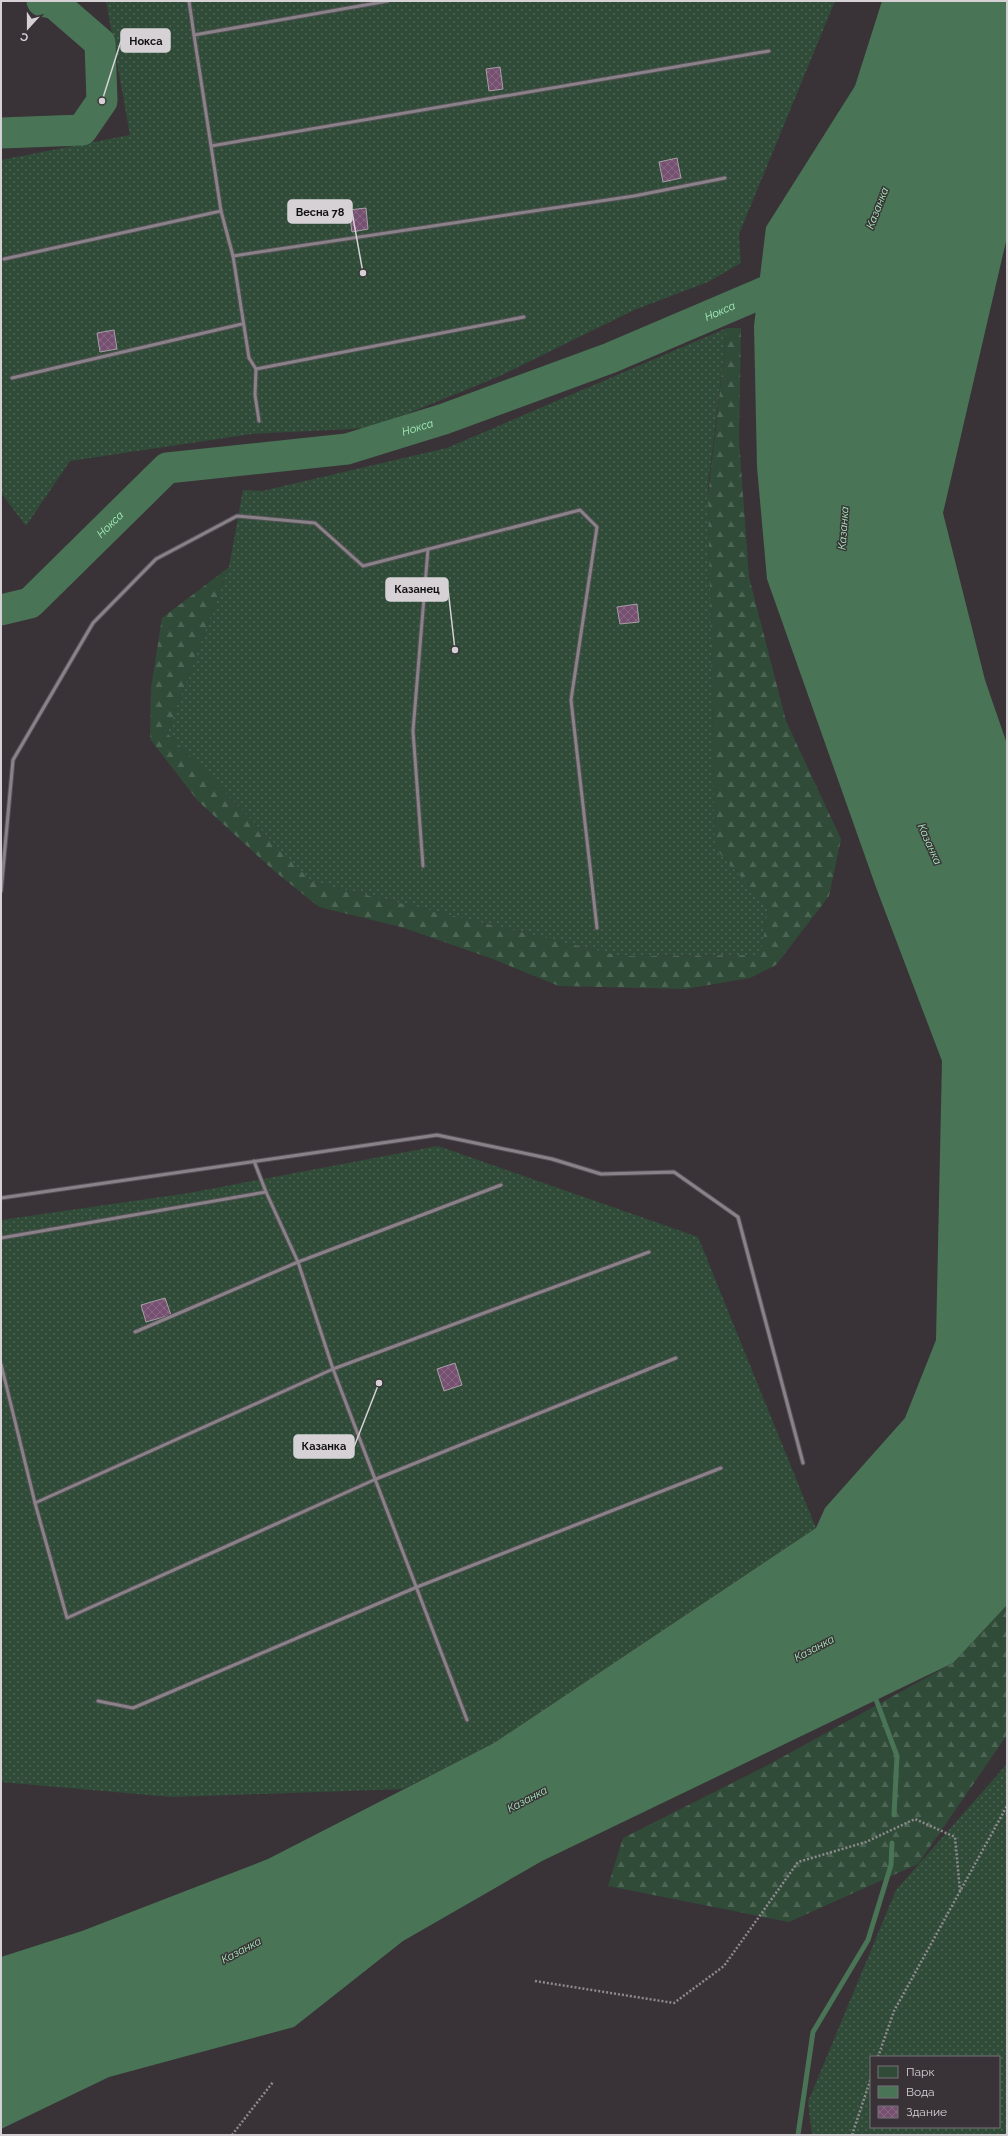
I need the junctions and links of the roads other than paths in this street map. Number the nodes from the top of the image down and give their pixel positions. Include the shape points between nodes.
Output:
1 (189, 1) edge
2 (388, 1) edge
3 (194, 35) junction
4 (769, 51) dead end
5 (210, 146) junction
6 (725, 178) dead end
7 (221, 211) junction
8 (233, 256) junction
9 (4, 259) dead end
10 (524, 317) dead end
11 (242, 324) junction
12 (256, 369) junction
13 (12, 378) dead end
14 (259, 421) dead end
15 (428, 549) junction
16 (423, 866) dead end
17 (1, 891) edge
18 (597, 928) dead end
19 (254, 1161) junction
20 (501, 1185) dead end
21 (266, 1192) junction
22 (1, 1198) edge
23 (1, 1238) edge
24 (649, 1252) dead end
25 (298, 1262) junction
26 (135, 1332) dead end
27 (676, 1358) dead end
28 (1, 1364) edge
29 (333, 1369) junction
30 (802, 1462) dead end
31 (721, 1468) dead end
32 (376, 1479) junction
33 (35, 1503) junction
34 (417, 1587) junction
35 (98, 1701) dead end
36 (467, 1720) dead end

1 - 3 lane
2 - 3 lane
3 - 5 lane
4 - 5 lane
5 - 7 lane
6 - 8 lane via 634,196
7 - 8 lane
7 - 9 lane
8 - 11 lane
10 - 12 lane
11 - 12 lane via 249,358
11 - 13 lane
12 - 14 lane
15 - 16 lane via 414,731
15 - 17 lane via 363,566 315,523 237,516 156,559 93,623 13,760
15 - 18 lane via 580,510 597,527 571,700
19 - 21 lane
19 - 22 lane
19 - 30 lane via 437,1135 552,1159 602,1174 674,1172 738,1217
20 - 25 lane
21 - 23 lane
21 - 25 lane
24 - 29 lane
25 - 26 lane
25 - 29 lane
27 - 32 lane
28 - 33 lane
29 - 32 lane
29 - 33 lane
31 - 34 lane
32 - 33 lane via 67,1618
32 - 34 lane
34 - 35 lane via 133,1708
34 - 36 lane

